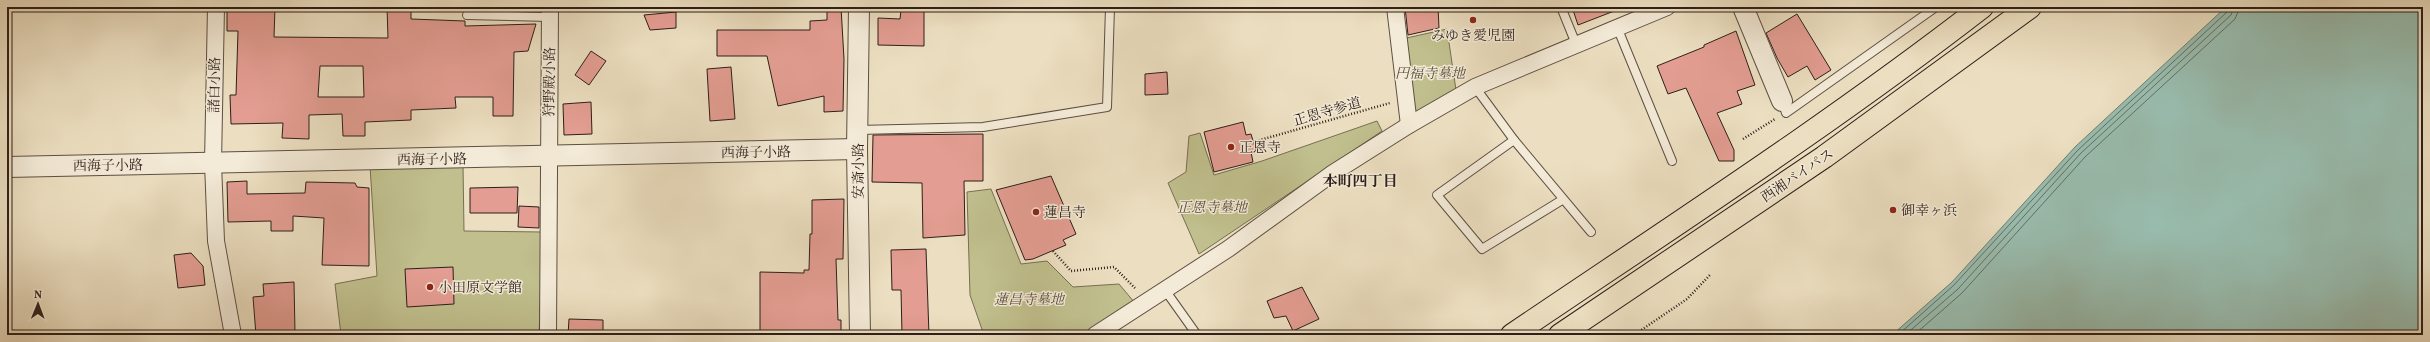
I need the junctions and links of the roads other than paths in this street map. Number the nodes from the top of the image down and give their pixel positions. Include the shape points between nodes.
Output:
1 (216, 7) edge
2 (859, 7) edge
3 (1110, 7) edge
4 (1395, 7) edge
5 (1562, 7) edge
6 (1667, 7) edge
7 (1743, 7) edge
8 (1936, 7) edge
9 (1982, 7) edge
10 (2025, 11) edge
11 (550, 12) edge
12 (467, 15) dead end
13 (1617, 27) junction
14 (1576, 44) junction
15 (1475, 87) junction
16 (1782, 101) joint
17 (1409, 125) junction
18 (858, 130) junction
19 (1514, 140) junction
20 (857, 149) junction
21 (548, 156) junction
22 (1672, 161) dead end
23 (213, 163) junction
24 (7, 167) edge
25 (1562, 200) junction
26 (1591, 232) dead end
27 (1165, 290) junction
28 (233, 335) edge
29 (548, 335) edge
30 (860, 335) edge
31 (1096, 335) edge
32 (1197, 335) edge
33 (1512, 335) edge
34 (1560, 335) edge

1 - 23 street, 諸白小路
2 - 18 street, 安斎小路
3 - 18 lane via 1107,107 982,126
4 - 17 street
5 - 14 lane
6 - 13 street
7 - 16 street
8 - 16 lane via 1786,113
9 - 33 highway, 西湘バイパス via 1906,65 1704,206
10 - 34 highway, 西湘バイパス via 1824,156
11 - 12 lane
11 - 21 street, 狩野殿小路
13 - 14 street
13 - 22 lane
14 - 15 street
15 - 17 street
15 - 19 lane
17 - 27 street via 1333,173 1228,249
18 - 20 street, 安斎小路
19 - 25 lane
19 - 25 lane via 1437,195 1482,249
20 - 21 street, 西海子小路
20 - 30 street, 安斎小路
21 - 23 street, 西海子小路
21 - 29 street, 狩野殿小路
23 - 24 street, 西海子小路
23 - 28 street, 諸白小路 via 216,241
25 - 26 lane
27 - 31 street
27 - 32 lane

